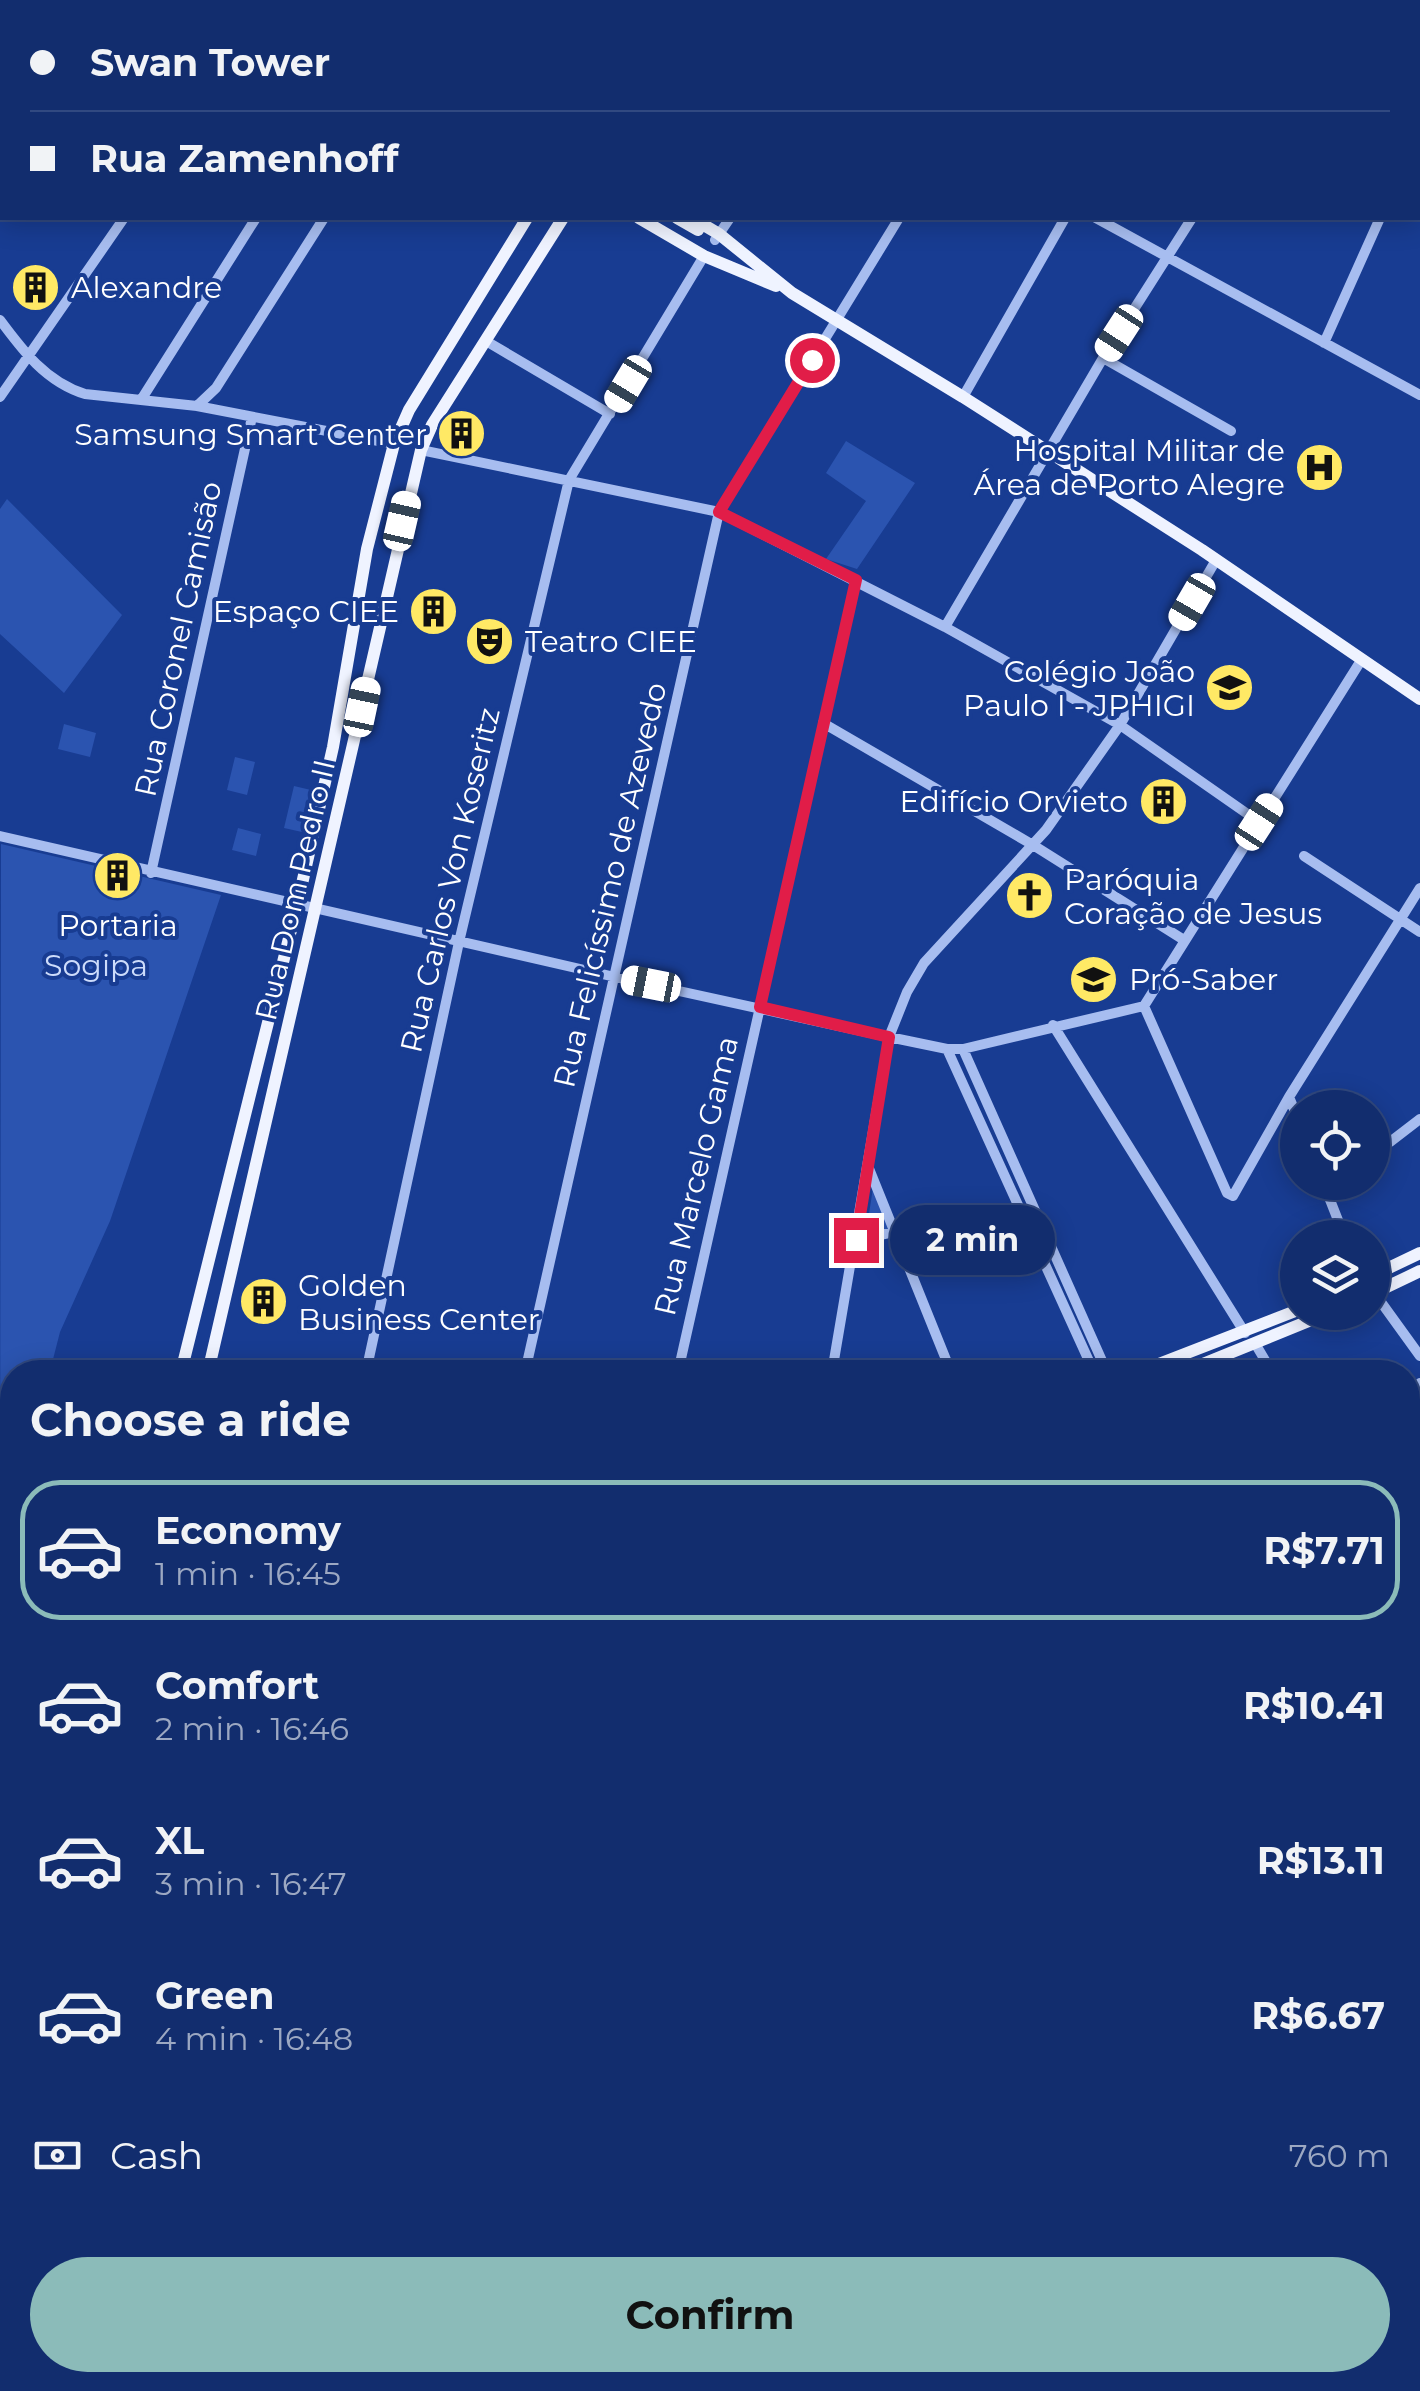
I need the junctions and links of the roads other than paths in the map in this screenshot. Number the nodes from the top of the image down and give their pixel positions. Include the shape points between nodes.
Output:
1 (123, 220) edge
2 (255, 220) edge
3 (323, 220) edge
4 (526, 220) edge
5 (562, 220) edge
6 (642, 220) edge
7 (659, 220) edge
8 (681, 220) edge
9 (695, 220) edge
10 (729, 220) edge
11 (898, 220) edge
12 (1065, 220) edge
13 (1100, 220) edge
14 (1191, 220) edge
15 (1379, 220) edge
16 (717, 237) junction
17 (704, 256) junction
18 (1168, 257) junction
19 (752, 270) junction
20 (0, 320) edge
21 (836, 320) junction
22 (486, 341) junction
23 (1324, 343) junction
24 (28, 357) junction
25 (1103, 358) junction
26 (216, 388) junction
27 (1420, 396) edge
28 (0, 397) edge
29 (964, 397) junction
30 (141, 400) junction
31 (197, 406) junction
32 (225, 412) junction
33 (610, 414) junction
34 (252, 417) junction
35 (1231, 430) dead end
36 (394, 444) junction
37 (421, 450) junction
38 (1047, 452) junction
39 (569, 480) junction
40 (719, 512) junction
41 (1216, 560) junction
42 (856, 580) junction
43 (946, 628) junction
44 (1362, 659) junction
45 (1420, 698) edge
46 (823, 723) junction
47 (1120, 725) junction
48 (1259, 822) junction
49 (0, 836) edge
50 (1033, 844) junction
51 (1304, 856) dead end
52 (152, 873) junction
53 (1420, 888) edge
54 (297, 906) junction
55 (316, 910) junction
56 (1401, 919) junction
57 (1420, 932) edge
58 (1184, 940) junction
59 (459, 942) junction
60 (615, 977) junction
61 (1144, 1006) junction
62 (760, 1007) junction
63 (1053, 1025) junction
64 (889, 1037) junction
65 (946, 1049) junction
66 (963, 1049) junction
67 (1293, 1090) edge
68 (988, 1106) junction
69 (975, 1112) junction
70 (1280, 1113) edge
71 (1420, 1119) edge
72 (1390, 1142) edge
73 (1008, 1151) junction
74 (995, 1156) junction
75 (867, 1166) junction
76 (1030, 1198) junction
77 (1017, 1204) junction
78 (894, 1232) junction
79 (856, 1240) junction
80 (1048, 1241) junction
81 (1037, 1247) junction
82 (1420, 1253) edge
83 (1390, 1267) edge
84 (1420, 1272) edge
85 (1390, 1285) edge
86 (1068, 1286) junction
87 (1056, 1290) junction
88 (1390, 1314) edge
89 (1280, 1318) edge
90 (1290, 1330) edge
91 (1246, 1332) junction
92 (1083, 1335) junction
93 (1256, 1345) junction
94 (1420, 1356) edge
95 (184, 1360) edge
96 (211, 1360) edge
97 (369, 1360) edge
98 (528, 1360) edge
99 (681, 1360) edge
100 (834, 1360) edge
101 (946, 1360) edge
102 (1090, 1360) edge
103 (1099, 1360) edge
104 (1170, 1360) edge
105 (1215, 1360) edge
106 (1265, 1360) edge

1 - 24 street
2 - 30 street
3 - 26 street
4 - 36 main road, Rua Dom Pedro II
5 - 22 main road, Rua Dom Pedro II
6 - 17 main road
7 - 19 main road
8 - 16 main road
9 - 16 main road
10 - 16 street
11 - 21 street, Rua Felicíssimo de Azevedo
12 - 29 street
13 - 18 street
14 - 18 street
15 - 23 street
16 - 19 main road
17 - 19 main road
17 - 33 street, Rua Carlos Von Koseritz
18 - 23 street
18 - 25 street
19 - 21 main road
20 - 24 street
21 - 29 main road
21 - 40 street, Rua Felicíssimo de Azevedo
22 - 33 street
22 - 37 main road, Rua Dom Pedro II
23 - 27 street
24 - 28 street
24 - 30 street via 69,388
25 - 35 street
25 - 38 street
26 - 31 street
26 - 32 street
29 - 38 main road
30 - 31 street
31 - 32 street
32 - 34 street
33 - 39 street, Rua Carlos Von Koseritz
34 - 36 street
34 - 52 street, Rua Coronel Camisão
36 - 54 main road, Rua Dom Pedro II
37 - 39 street
37 - 55 main road, Rua Dom Pedro II
38 - 41 main road
38 - 43 street
39 - 40 street
39 - 59 street, Rua Carlos Von Koseritz
40 - 42 street
40 - 60 street, Rua Felicíssimo de Azevedo
41 - 44 main road
41 - 47 street
42 - 43 street
42 - 46 street, Rua Marcelo Gama
43 - 47 street
44 - 45 main road
44 - 48 street
46 - 50 street
46 - 62 street, Rua Marcelo Gama
47 - 48 street
47 - 50 street
48 - 58 street
49 - 52 street
50 - 58 street
50 - 64 street via 924,963
51 - 56 street
52 - 54 street
53 - 56 street
54 - 55 street
54 - 95 main road, Rua Dom Pedro II
55 - 59 street
55 - 96 main road, Rua Dom Pedro II
56 - 57 street
56 - 67 street
58 - 61 street
59 - 60 street
59 - 97 street, Rua Carlos Von Koseritz
60 - 62 street
60 - 98 street, Rua Felicíssimo de Azevedo
61 - 63 street
61 - 70 street via 1227,1194 1233,1196
62 - 64 street
62 - 99 street, Rua Marcelo Gama
63 - 66 street
63 - 91 street
64 - 65 street
64 - 75 street
65 - 66 street
65 - 69 street
66 - 68 street
68 - 69 street
68 - 73 street
69 - 74 street
71 - 72 street
73 - 74 street
73 - 76 street
74 - 77 street
75 - 78 street
75 - 79 street
76 - 77 street
76 - 80 street
77 - 81 street
78 - 79 street
78 - 101 street
79 - 100 street
80 - 81 street
80 - 86 street
81 - 87 street
82 - 83 main road
84 - 85 main road
86 - 87 street
86 - 92 street
87 - 92 street
88 - 94 street
89 - 91 main road
90 - 93 main road
91 - 104 main road
92 - 102 street
92 - 103 street
93 - 105 main road
93 - 106 street

